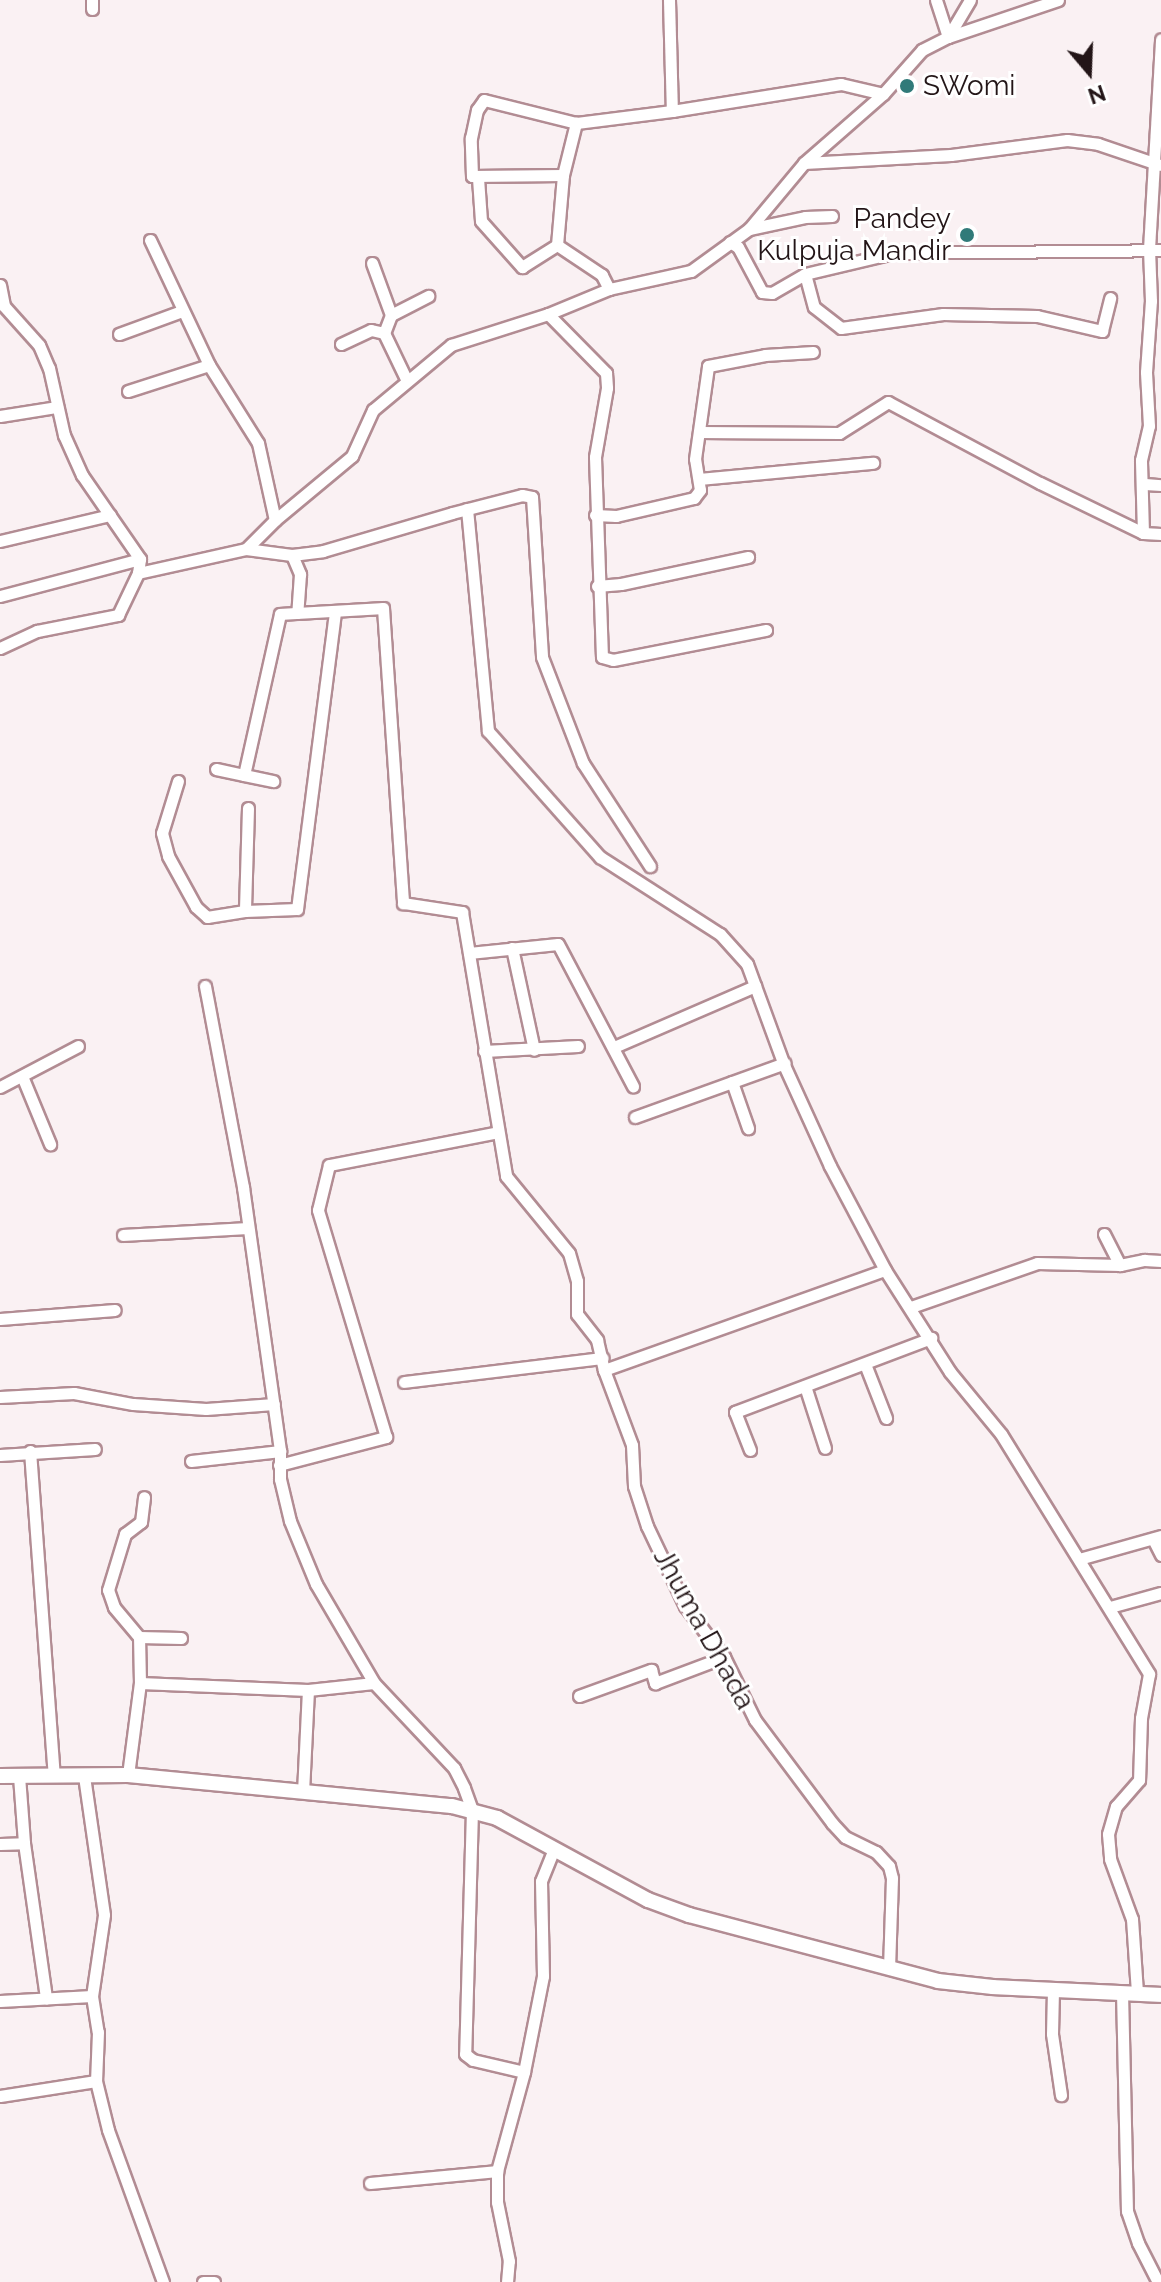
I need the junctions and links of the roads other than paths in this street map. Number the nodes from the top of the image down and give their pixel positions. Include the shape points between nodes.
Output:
1 (669, 0) edge
2 (936, 0) edge
3 (970, 0) edge
4 (1058, 0) edge
5 (948, 37) junction
6 (1161, 39) edge
7 (883, 94) junction
8 (672, 111) junction
9 (576, 123) junction
10 (804, 163) junction
11 (1158, 164) edge
12 (563, 175) junction
13 (478, 178) junction
14 (832, 216) dead end
15 (749, 229) junction
16 (150, 240) dead end
17 (730, 242) junction
18 (557, 245) junction
19 (1155, 250) edge
20 (372, 263) dead end
21 (805, 274) junction
22 (0, 285) edge
23 (609, 289) junction
24 (428, 296) dead end
25 (1110, 298) dead end
26 (2, 307) edge
27 (182, 311) junction
28 (548, 314) junction
29 (391, 315) junction
30 (384, 333) junction
31 (119, 334) dead end
32 (341, 344) dead end
33 (813, 352) dead end
34 (209, 365) junction
35 (406, 379) junction
36 (128, 391) dead end
37 (57, 407) junction
38 (0, 416) edge
39 (699, 432) junction
40 (873, 463) dead end
41 (699, 479) junction
42 (1145, 484) junction
43 (1161, 485) edge
44 (467, 509) junction
45 (110, 515) junction
46 (595, 515) junction
47 (275, 520) junction
48 (1143, 533) junction
49 (1161, 534) edge
50 (0, 541) edge
51 (246, 549) junction
52 (292, 555) junction
53 (748, 557) dead end
54 (140, 559) junction
55 (138, 573) junction
56 (597, 586) junction
57 (0, 596) edge
58 (335, 611) junction
59 (297, 613) junction
60 (766, 630) dead end
61 (0, 648) edge
62 (216, 769) dead end
63 (244, 775) junction
64 (178, 781) dead end
65 (273, 781) dead end
66 (248, 808) dead end
67 (650, 866) dead end
68 (245, 911) junction
69 (512, 948) junction
70 (469, 953) junction
71 (205, 986) dead end
72 (755, 986) junction
73 (78, 1046) dead end
74 (578, 1046) dead end
75 (614, 1047) junction
76 (534, 1050) junction
77 (484, 1051) junction
78 (785, 1063) junction
79 (22, 1076) junction
80 (732, 1082) junction
81 (633, 1086) dead end
82 (0, 1087) edge
83 (635, 1117) dead end
84 (748, 1128) dead end
85 (498, 1132) junction
86 (50, 1144) dead end
87 (247, 1228) junction
88 (1104, 1234) dead end
89 (123, 1235) dead end
90 (1161, 1261) edge
91 (1120, 1265) junction
92 (885, 1270) junction
93 (911, 1307) junction
94 (115, 1310) dead end
95 (0, 1319) edge
96 (931, 1338) junction
97 (604, 1364) junction
98 (865, 1364) junction
99 (404, 1382) dead end
100 (805, 1386) junction
101 (0, 1397) edge
102 (274, 1404) junction
103 (886, 1418) dead end
104 (825, 1448) dead end
105 (95, 1449) dead end
106 (750, 1450) dead end
107 (30, 1451) junction
108 (280, 1451) junction
109 (0, 1455) edge
110 (191, 1461) dead end
111 (279, 1465) junction
112 (144, 1497) dead end
113 (1157, 1538) edge
114 (1161, 1555) edge
115 (1079, 1559) junction
116 (1161, 1593) edge
117 (1110, 1607) junction
118 (139, 1637) junction
119 (181, 1638) dead end
120 (724, 1657) junction
121 (140, 1683) junction
122 (374, 1683) junction
123 (308, 1690) junction
124 (579, 1696) dead end
125 (54, 1775) junction
126 (128, 1775) junction
127 (0, 1776) edge
128 (19, 1776) junction
129 (84, 1776) junction
130 (303, 1792) junction
131 (472, 1810) junction
132 (24, 1843) junction
133 (0, 1844) edge
134 (554, 1849) junction
135 (889, 1968) junction
136 (1053, 1990) junction
137 (1130, 1993) junction
138 (1161, 1995) edge
139 (92, 1996) junction
140 (46, 1998) junction
141 (0, 2001) edge
142 (524, 2072) junction
143 (96, 2081) junction
144 (1061, 2095) dead end
145 (0, 2096) edge
146 (497, 2171) junction
147 (370, 2183) dead end
148 (163, 2282) edge
149 (203, 2282) edge
150 (214, 2282) edge
151 (507, 2282) edge
152 (1158, 2282) edge

1 - 8 street
2 - 5 street
3 - 5 street
4 - 5 street
5 - 7 street via 922,50
6 - 11 street
7 - 8 street via 841,84
7 - 10 street
8 - 9 street
9 - 12 street
9 - 13 street via 484,100 471,138 472,176
10 - 11 street via 951,155 1067,140 1098,144
10 - 15 street
11 - 19 street
12 - 13 street
12 - 18 street
13 - 18 street via 481,221 522,267
14 - 15 street
15 - 17 street
16 - 27 street
17 - 21 street via 738,247 762,292 772,293
17 - 23 street via 691,271
18 - 23 street via 602,275
19 - 21 street via 893,253
19 - 42 street via 1146,372 1149,426 1141,460
20 - 29 street
21 - 25 street via 814,307 841,328 943,314 1037,316 1102,331
22 - 26 street
23 - 28 street
24 - 29 street
26 - 37 street via 39,345
27 - 31 street
27 - 34 street
28 - 35 street via 451,345
28 - 46 street via 606,373 595,457
29 - 30 street
30 - 32 street via 371,330
30 - 35 street
33 - 39 street via 708,366
34 - 36 street
34 - 47 street via 258,443
35 - 47 street via 373,410 352,456
37 - 38 street
37 - 45 street via 82,475
39 - 41 street
39 - 48 street via 839,433 888,402
40 - 41 street
41 - 46 street via 700,490 690,502
42 - 43 street
42 - 48 street
44 - 52 street via 323,551
44 - 67 street via 532,497 542,657 583,763
44 - 72 street via 488,731 600,857 720,934 747,964
45 - 50 street
45 - 54 street
46 - 56 street
47 - 51 street
48 - 49 street
51 - 52 street
51 - 55 street
52 - 59 street via 300,574
53 - 56 street
54 - 55 street
54 - 57 street
55 - 61 street via 118,615 37,631
56 - 60 street via 602,657 613,660
58 - 59 street
58 - 68 street via 297,909
58 - 70 street, Jhuma Dhada via 383,608 403,903 462,912
59 - 63 street via 280,614
62 - 63 street
63 - 65 street
64 - 68 street via 162,833 168,856 207,917
66 - 68 street
69 - 70 street
69 - 75 street via 558,944
69 - 76 street
70 - 77 street, Jhuma Dhada
71 - 87 street
72 - 75 street
72 - 78 street
73 - 79 street
74 - 76 street
75 - 81 street
76 - 77 street
77 - 85 street, Jhuma Dhada
78 - 80 street
78 - 92 street via 830,1166
79 - 82 street
79 - 86 street
80 - 83 street
80 - 84 street
85 - 97 street, Jhuma Dhada via 513,1188 541,1214 569,1253 577,1281 577,1314 597,1340
85 - 111 street via 329,1165 318,1210 386,1437
87 - 89 street
87 - 102 street
88 - 91 street
90 - 91 street
91 - 93 street via 1037,1263
92 - 93 street
92 - 97 street
93 - 96 street
94 - 95 street
96 - 98 street
96 - 115 street via 950,1372 1001,1434
97 - 99 street
97 - 120 street, Jhuma Dhada via 632,1445 634,1486 647,1526 685,1606
98 - 100 street
98 - 103 street
100 - 104 street
100 - 106 street via 735,1412
101 - 102 street via 74,1393 206,1409
102 - 108 street
105 - 107 street
107 - 109 street
107 - 125 street
108 - 110 street
108 - 111 street
111 - 122 street via 290,1521 311,1572
112 - 118 street via 141,1522 125,1534 108,1590 114,1607
113 - 114 street
113 - 115 street
115 - 117 street
116 - 117 street
117 - 137 street via 1149,1674 1139,1780 1116,1806 1108,1834 1110,1859 1132,1919
118 - 119 street
118 - 121 street
120 - 124 street via 655,1683 651,1670
120 - 135 street, Jhuma Dhada via 746,1706 832,1823 889,1866
121 - 123 street
121 - 126 street
122 - 123 street
122 - 131 street via 454,1768
123 - 130 street
125 - 128 street
125 - 129 street
126 - 129 street
126 - 130 street
127 - 128 street
128 - 132 street
129 - 139 street via 104,1915
130 - 131 street
131 - 134 street
131 - 142 street via 465,2054
132 - 133 street
132 - 140 street
134 - 135 street via 670,1909
134 - 142 street via 541,1881 543,1976
135 - 136 street via 968,1985
136 - 137 street
136 - 144 street via 1052,2034
137 - 138 street
137 - 152 street via 1127,2211
139 - 140 street
139 - 143 street via 98,2032
140 - 141 street
142 - 146 street
143 - 145 street
143 - 148 street via 112,2142
146 - 147 street
146 - 151 street
149 - 150 street

